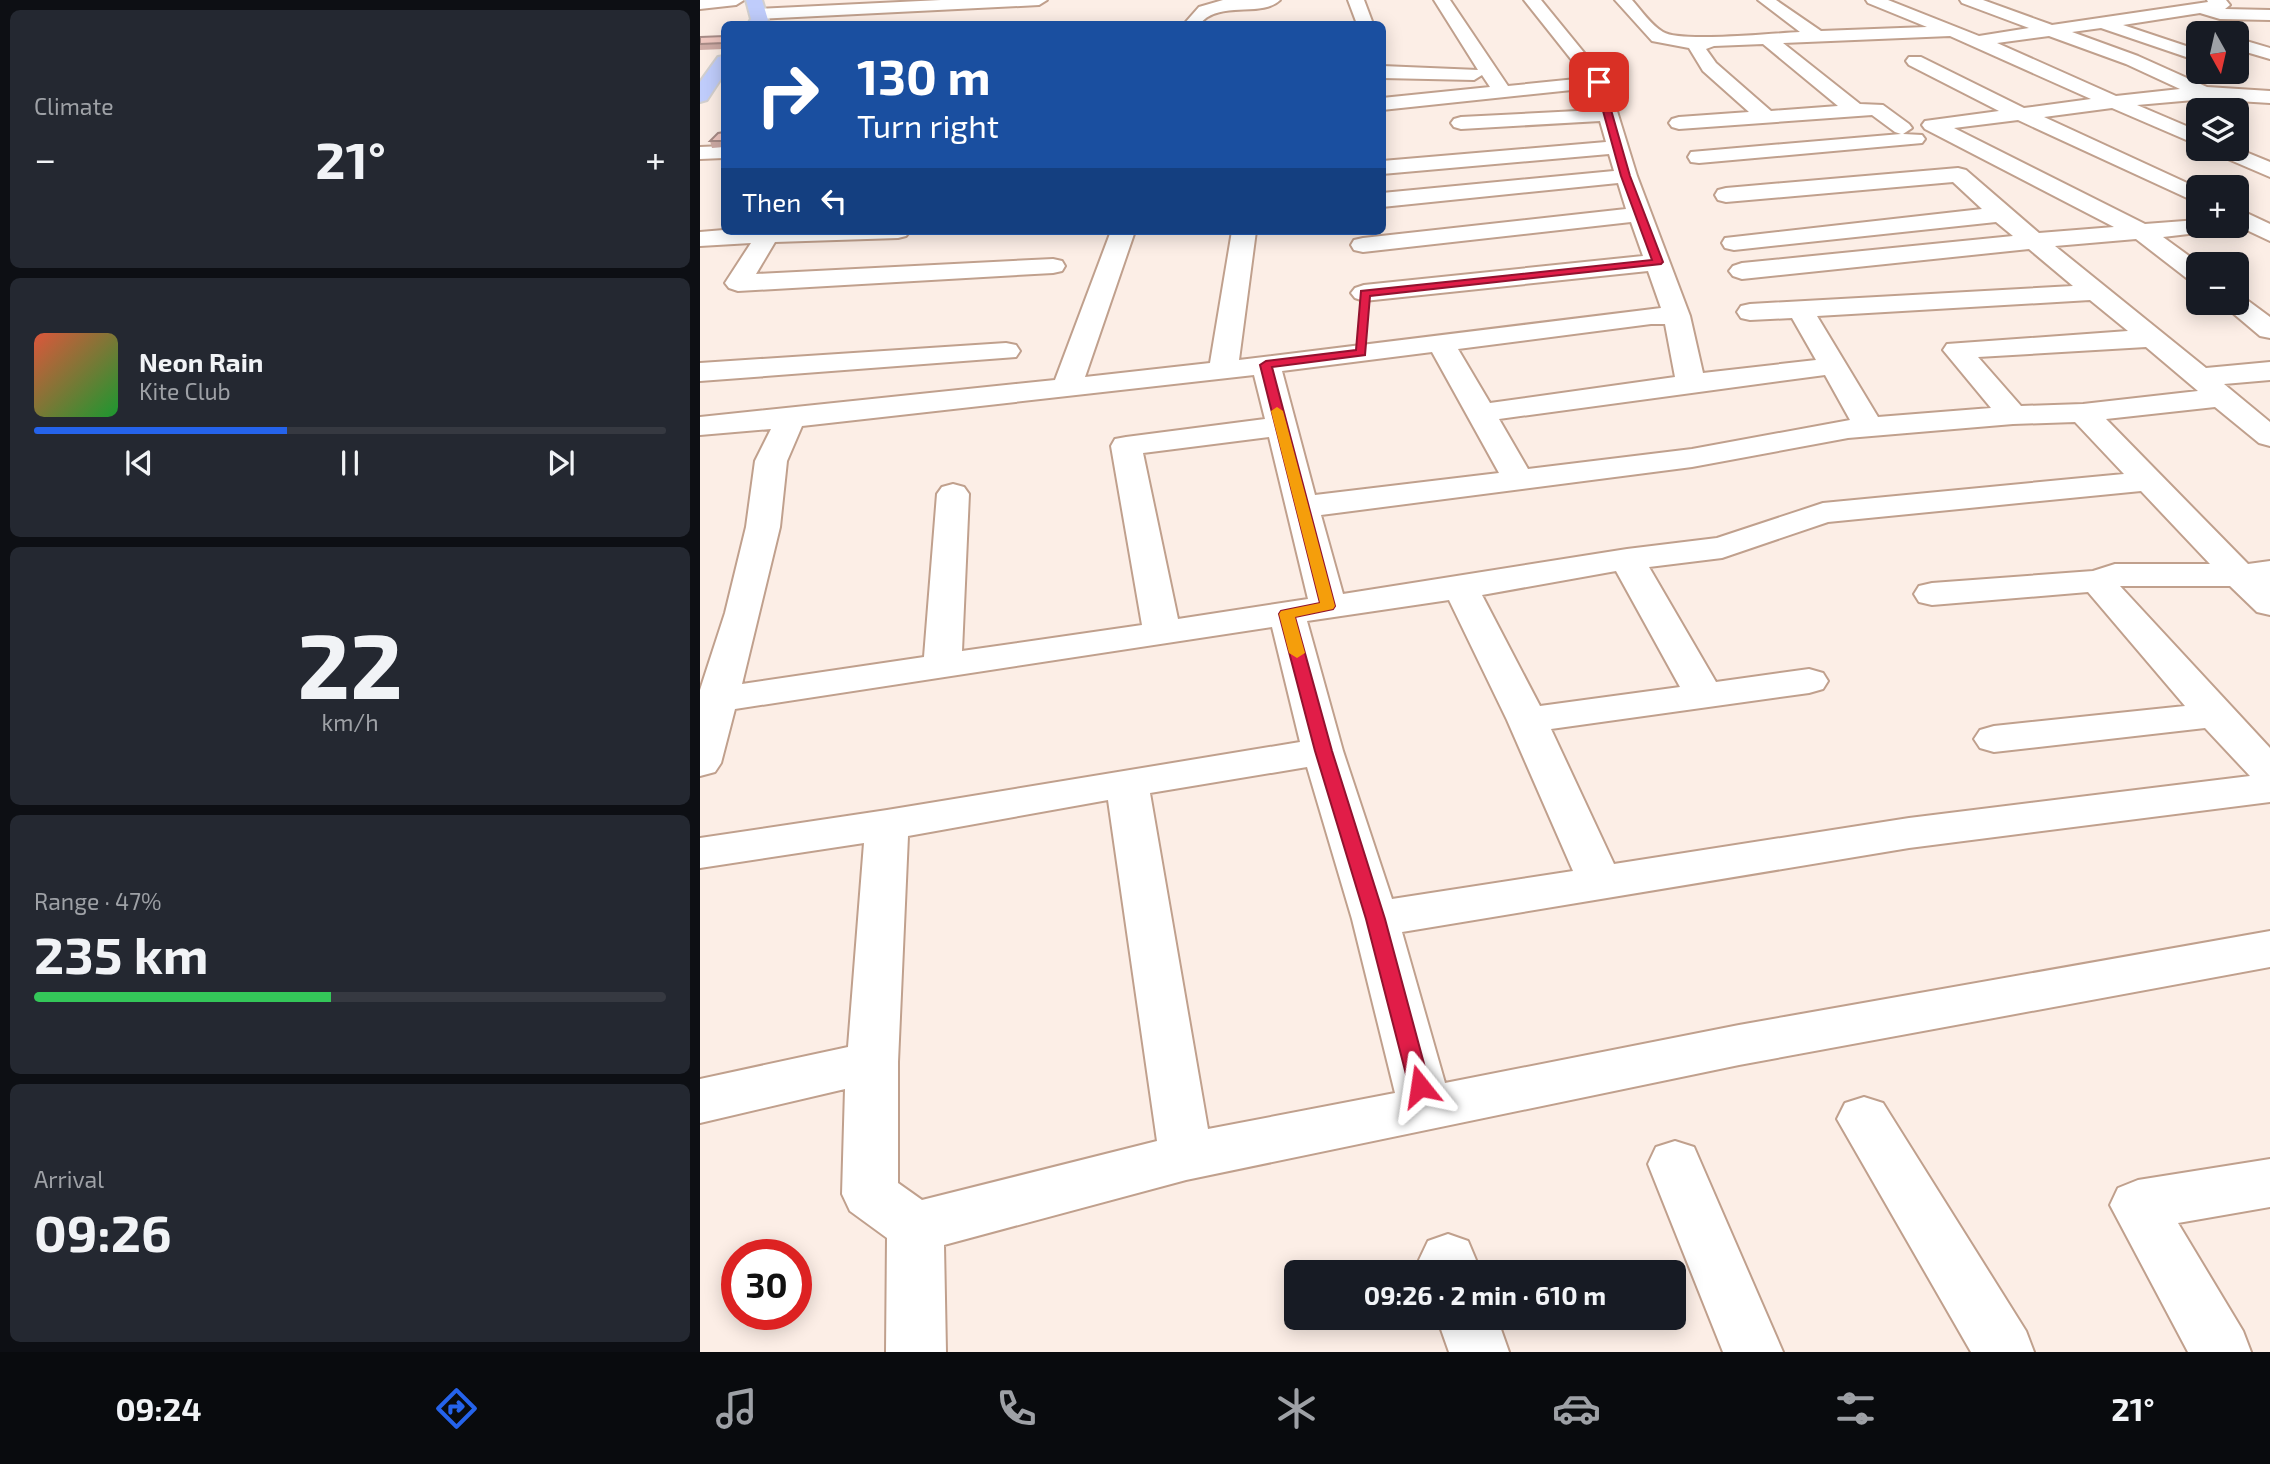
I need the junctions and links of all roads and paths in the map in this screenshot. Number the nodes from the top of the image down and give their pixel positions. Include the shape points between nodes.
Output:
1 (736, 0) edge
2 (1039, 0) edge
3 (1356, 0) edge
4 (1442, 0) edge
5 (1532, 0) edge
6 (1623, 0) edge
7 (1766, 0) edge
8 (1874, 0) edge
9 (1968, 0) edge
10 (972, 1) edge
11 (891, 3) edge
12 (700, 4) edge
13 (1273, 4) edge
14 (2116, 4) dead end
15 (2212, 7) edge
16 (2071, 12) dead end
17 (756, 13) edge
18 (2152, 16) junction
19 (881, 21) edge
20 (961, 21) edge
21 (1193, 21) edge
22 (1364, 21) edge
23 (2102, 23) junction
24 (2184, 26) dead end
25 (2270, 26) edge
26 (2052, 30) junction
27 (1951, 31) junction
28 (1816, 36) junction
29 (1766, 38) junction
30 (1977, 41) junction
31 (1699, 45) junction
32 (2249, 47) edge
33 (2186, 52) edge
34 (2270, 54) edge
35 (2132, 60) junction
36 (1915, 61) dead end
37 (2023, 61) junction
38 (2186, 62) edge
39 (721, 65) edge
40 (2249, 70) edge
41 (1386, 71) edge
42 (1408, 72) junction
43 (1490, 74) junction
44 (2268, 81) edge
45 (1599, 82) junction
46 (703, 87) edge
47 (1503, 93) junction
48 (2205, 93) junction
49 (1459, 97) junction
50 (1417, 100) junction
51 (2112, 103) junction
52 (1386, 104) edge
53 (1856, 111) junction
54 (2021, 114) junction
55 (1608, 115) junction
56 (1766, 117) junction
57 (1461, 123) junction
58 (1679, 123) dead end
59 (1932, 125) junction
60 (2186, 134) edge
61 (1920, 143) junction
62 (1617, 147) junction
63 (721, 152) edge
64 (700, 153) edge
65 (1699, 157) dead end
66 (1465, 160) junction
67 (2249, 161) edge
68 (1386, 168) edge
69 (2270, 170) edge
70 (1958, 175) junction
71 (1626, 176) junction
72 (2186, 191) edge
73 (1726, 195) dead end
74 (1386, 200) edge
75 (1640, 214) junction
76 (2001, 214) junction
77 (2186, 228) edge
78 (2140, 231) junction
79 (731, 235) edge
80 (752, 235) edge
81 (792, 235) edge
82 (1122, 235) edge
83 (1243, 235) edge
84 (766, 236) junction
85 (1363, 238) edge
86 (700, 239) edge
87 (2034, 241) junction
88 (1734, 243) dead end
89 (1658, 262) junction
90 (1054, 266) dead end
91 (2186, 266) edge
92 (1742, 271) dead end
93 (2097, 292) junction
94 (1916, 303) junction
95 (1800, 309) junction
96 (1750, 312) dead end
97 (2249, 314) edge
98 (1676, 316) junction
99 (1363, 323) junction
100 (2270, 330) edge
101 (2153, 338) junction
102 (1441, 343) junction
103 (1957, 350) junction
104 (1006, 351) dead end
105 (1266, 365) junction
106 (1833, 366) junction
107 (1223, 370) junction
108 (2270, 371) edge
109 (700, 372) edge
110 (1691, 383) junction
111 (2210, 387) junction
112 (1067, 388) junction
113 (2083, 412) junction
114 (1482, 413) junction
115 (2013, 415) junction
116 (791, 418) junction
117 (700, 426) edge
118 (1281, 426) junction
119 (1869, 427) junction
120 (2270, 438) edge
121 (1518, 479) junction
122 (2149, 481) junction
123 (953, 494) dead end
124 (1302, 507) junction
125 (1627, 559) junction
126 (2254, 574) edge
127 (2097, 581) junction
128 (1461, 588) junction
129 (1932, 594) dead end
130 (2270, 604) edge
131 (1328, 606) junction
132 (1287, 614) junction
133 (1162, 633) junction
134 (942, 666) junction
135 (1809, 681) dead end
136 (1705, 696) junction
137 (709, 701) edge
138 (2215, 715) junction
139 (1527, 720) junction
140 (1994, 739) dead end
141 (1323, 751) junction
142 (700, 763) edge
143 (2270, 772) edge
144 (1127, 783) junction
145 (2270, 788) edge
146 (887, 825) junction
147 (700, 853) edge
148 (1600, 882) junction
149 (1376, 919) junction
150 (2270, 949) edge
151 (872, 1062) junction
152 (700, 1101) edge
153 (1426, 1110) junction
154 (1864, 1119) dead end
155 (1186, 1157) junction
156 (1675, 1164) dead end
157 (2270, 1183) edge
158 (915, 1227) junction
159 (1471, 1330) edge
160 (916, 1352) edge
161 (1479, 1352) edge
162 (1753, 1352) edge
163 (2004, 1352) edge
164 (2221, 1352) edge

1 - 12 street
2 - 10 street
3 - 22 street
4 - 43 street
5 - 45 street
6 - 31 street via 1658,37
7 - 28 street
8 - 27 street
9 - 26 street
10 - 11 street
10 - 20 street
11 - 17 street
11 - 19 street
13 - 21 street via 1209,5
14 - 18 street
15 - 18 street
15 - 25 street
16 - 23 street
18 - 23 street
18 - 24 street
23 - 26 street
23 - 33 street
26 - 30 street
26 - 35 street
27 - 28 street
27 - 30 street
28 - 29 street
29 - 31 street
29 - 53 street
30 - 37 street
31 - 56 street via 1709,67
32 - 34 street
35 - 37 street
35 - 38 street
35 - 48 street
36 - 54 street
37 - 51 street
39 - 46 main road
40 - 44 street
41 - 42 street
42 - 43 street
42 - 50 street
43 - 47 street
44 - 48 street
45 - 47 street
45 - 55 street
47 - 49 street
48 - 51 street
49 - 50 street
49 - 57 street
50 - 52 street
51 - 54 street
51 - 60 street
53 - 56 street
53 - 61 street via 1876,109
54 - 59 street
54 - 72 street
55 - 57 street
55 - 62 street
56 - 58 street
57 - 66 street
59 - 61 street
59 - 78 street
61 - 65 street
61 - 70 street
62 - 66 street
62 - 71 street
63 - 64 street
66 - 68 street
67 - 69 street
70 - 73 street
70 - 76 street
71 - 74 street
71 - 75 street
75 - 85 street
75 - 89 street
76 - 87 street
76 - 88 street
77 - 78 street
78 - 87 street
78 - 91 street
79 - 86 street
80 - 84 street
81 - 84 street
82 - 112 street
83 - 107 street
84 - 90 street via 732,293
85 - 99 street
87 - 92 street
87 - 93 street
89 - 98 street
89 - 99 street
93 - 94 street
93 - 101 street
94 - 95 street
94 - 103 street
95 - 96 street
95 - 106 street
97 - 100 street
98 - 102 street
98 - 110 street
99 - 102 street
99 - 105 street
101 - 103 street
101 - 111 street
102 - 114 street
103 - 115 street
104 - 109 street
105 - 107 street
105 - 118 street
106 - 110 street
106 - 119 street
107 - 112 street
108 - 111 street
110 - 114 street
111 - 113 street
111 - 120 street
112 - 116 street
113 - 115 street
113 - 122 street
114 - 121 street
115 - 119 street
116 - 117 street
116 - 137 street via 771,461 763,527 743,613
118 - 124 street
118 - 133 street via 1126,446
119 - 121 street via 1692,458
121 - 124 street
122 - 125 street via 1823,513 1722,548
122 - 126 street
123 - 134 street
124 - 131 street
125 - 128 street
125 - 136 street
126 - 127 street via 2115,575
126 - 130 street
127 - 129 street
127 - 138 street
128 - 131 street
128 - 139 street
131 - 132 street
132 - 133 street
132 - 141 street
133 - 134 street
134 - 137 street
135 - 136 street
136 - 139 street
137 - 142 street
138 - 140 street
138 - 143 street
139 - 148 street
141 - 144 street
141 - 149 street
144 - 146 street
144 - 155 street
145 - 148 street via 1909,833
146 - 147 street
146 - 151 street
148 - 149 street
149 - 153 street
150 - 153 street via 1739,1045
151 - 152 street
151 - 158 street via 870,1194
153 - 155 street
154 - 163 street
155 - 158 street
156 - 162 street
157 - 164 street via 2138,1205
158 - 160 street
159 - 161 street

